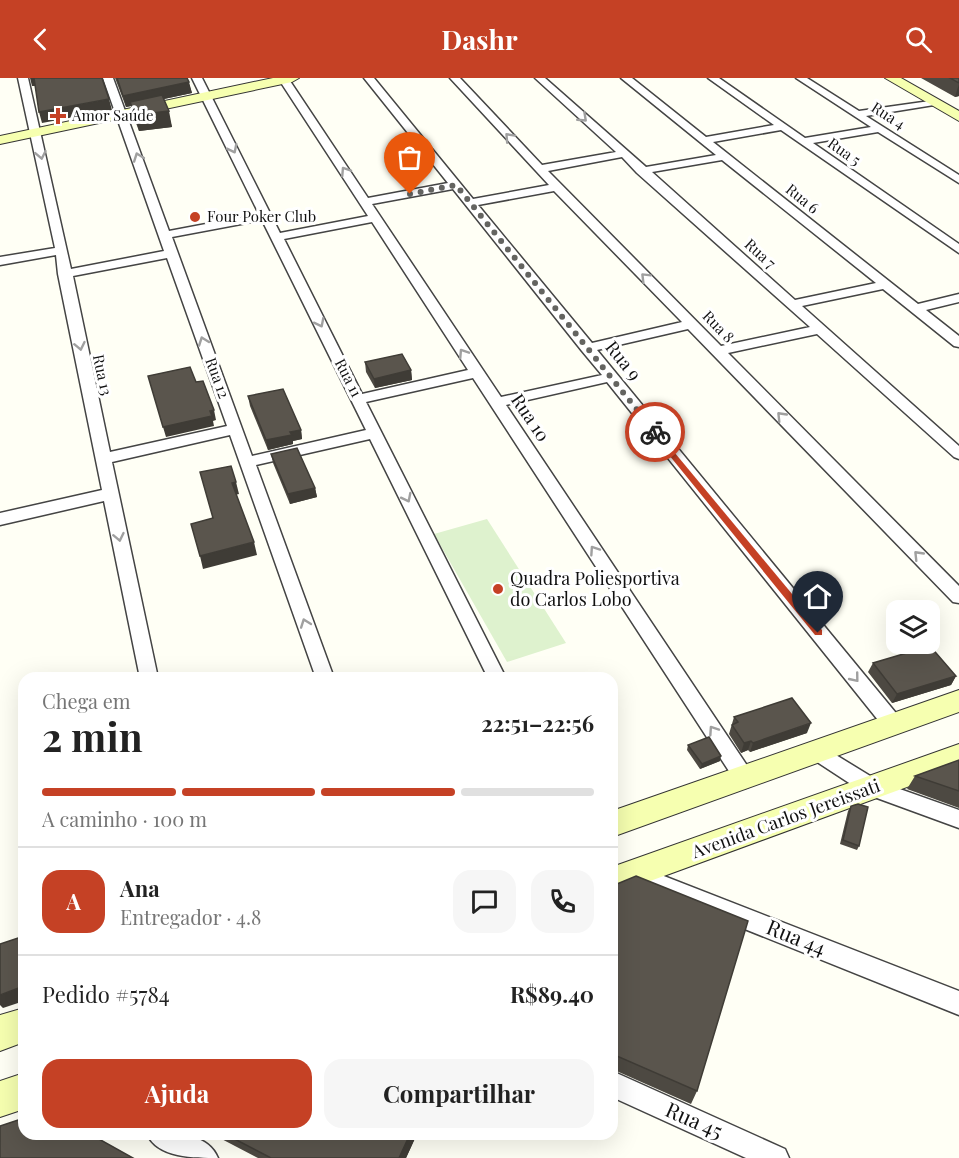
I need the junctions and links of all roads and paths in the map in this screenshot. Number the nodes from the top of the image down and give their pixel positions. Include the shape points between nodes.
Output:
1 (23, 78) edge
2 (108, 78) edge
3 (197, 78) edge
4 (287, 78) edge
5 (369, 78) edge
6 (454, 78) edge
7 (540, 78) edge
8 (626, 78) edge
9 (713, 78) edge
10 (801, 78) edge
11 (892, 78) edge
12 (207, 96) junction
13 (934, 102) junction
14 (122, 114) junction
15 (858, 114) junction
16 (959, 117) edge
17 (781, 127) junction
18 (880, 129) junction
19 (36, 131) junction
20 (0, 140) edge
21 (705, 140) junction
22 (803, 141) junction
23 (623, 154) junction
24 (725, 156) junction
25 (539, 169) junction
26 (641, 171) junction
27 (959, 180) edge
28 (456, 185) junction
29 (557, 187) junction
30 (365, 202) junction
31 (470, 203) junction
32 (267, 216) junction
33 (375, 218) junction
34 (166, 235) junction
35 (277, 237) junction
36 (959, 249) edge
37 (59, 251) junction
38 (172, 253) junction
39 (0, 261) edge
40 (64, 273) junction
41 (884, 285) junction
42 (959, 298) edge
43 (792, 304) junction
44 (915, 309) junction
45 (692, 324) junction
46 (819, 329) junction
47 (959, 343) edge
48 (587, 348) junction
49 (718, 351) junction
50 (476, 373) junction
51 (610, 376) junction
52 (358, 399) junction
53 (496, 403) junction
54 (235, 429) junction
55 (375, 433) junction
56 (959, 454) edge
57 (103, 459) junction
58 (247, 462) junction
59 (110, 494) junction
60 (0, 519) edge
61 (959, 597) edge
62 (148, 672) edge
63 (323, 672) edge
64 (494, 672) edge
65 (959, 701) edge
66 (892, 724) junction
67 (818, 752) junction
68 (959, 756) edge
69 (745, 779) junction
70 (873, 788) junction
71 (959, 819) edge
72 (618, 822) edge
73 (622, 878) edge
74 (959, 1003) edge
75 (18, 1027) edge
76 (0, 1033) edge
77 (618, 1087) edge
78 (18, 1093) edge
79 (0, 1099) edge
80 (171, 1140) edge
81 (205, 1158) edge
82 (776, 1158) edge

1 - 19 street, Rua 13
2 - 14 street, Rua 12
3 - 12 street, Rua 11
4 - 12 street
30 -> 4 street, Rua 10
5 - 28 street, Rua 9
25 -> 6 street, Rua 8
7 -> 23 street, Rua 7
8 - 21 street, Rua 6
9 - 17 street, Rua 5
10 - 15 street, Rua 4
11 - 13 street
12 - 14 street
12 -> 32 street, Rua 11
13 - 15 street
13 - 16 street
14 - 19 street
34 -> 14 street, Rua 12
15 - 18 street, Rua 4
17 - 21 street
17 - 22 street, Rua 5
18 - 22 street
18 - 27 street, Rua 4
19 - 20 street
19 -> 37 street, Rua 13
21 - 24 street, Rua 6
22 - 36 street, Rua 5
23 - 25 street
23 - 26 street, Rua 7
24 - 26 street
24 - 41 street, Rua 6
25 - 29 street, Rua 8
26 - 43 street, Rua 7
28 - 30 street
28 - 31 street, Rua 9
29 - 31 street
45 -> 29 street, Rua 8
30 - 33 street, Rua 10
31 - 48 street, Rua 9
32 - 34 street
32 - 35 street, Rua 11
33 - 35 street
50 -> 33 street, Rua 10
34 - 38 street, Rua 12
35 -> 52 street, Rua 11
37 - 39 street
37 - 40 street, Rua 13
38 - 40 street
54 -> 38 street, Rua 12
40 -> 57 street, Rua 13
41 - 43 street
41 - 44 street, Rua 6
42 - 44 street
43 - 46 street, Rua 7
44 - 47 street, Rua 6
45 - 48 street
45 - 49 street, Rua 8
46 - 49 street
46 - 56 street, Rua 7
48 - 51 street, Rua 9
61 -> 49 street, Rua 8
50 - 52 street
50 - 53 street, Rua 10
51 - 53 street
51 -> 66 street, Rua 9
52 - 55 street, Rua 11
69 -> 53 street, Rua 10
54 - 57 street
54 - 58 street, Rua 12
55 - 58 street
55 -> 64 street, Rua 11
57 - 59 street, Rua 13
63 -> 58 street, Rua 12
59 - 60 street
59 -> 62 street, Rua 13
65 - 66 street
66 - 67 street
67 - 69 street
67 - 70 street
68 - 70 street, Avenida Carlos Jereissati
69 - 72 street
70 - 71 street
70 - 73 street, Avenida Carlos Jereissati
73 - 74 street, Rua 44
75 - 76 street
77 - 82 street, Rua 45
78 - 79 street
80 - 81 street

